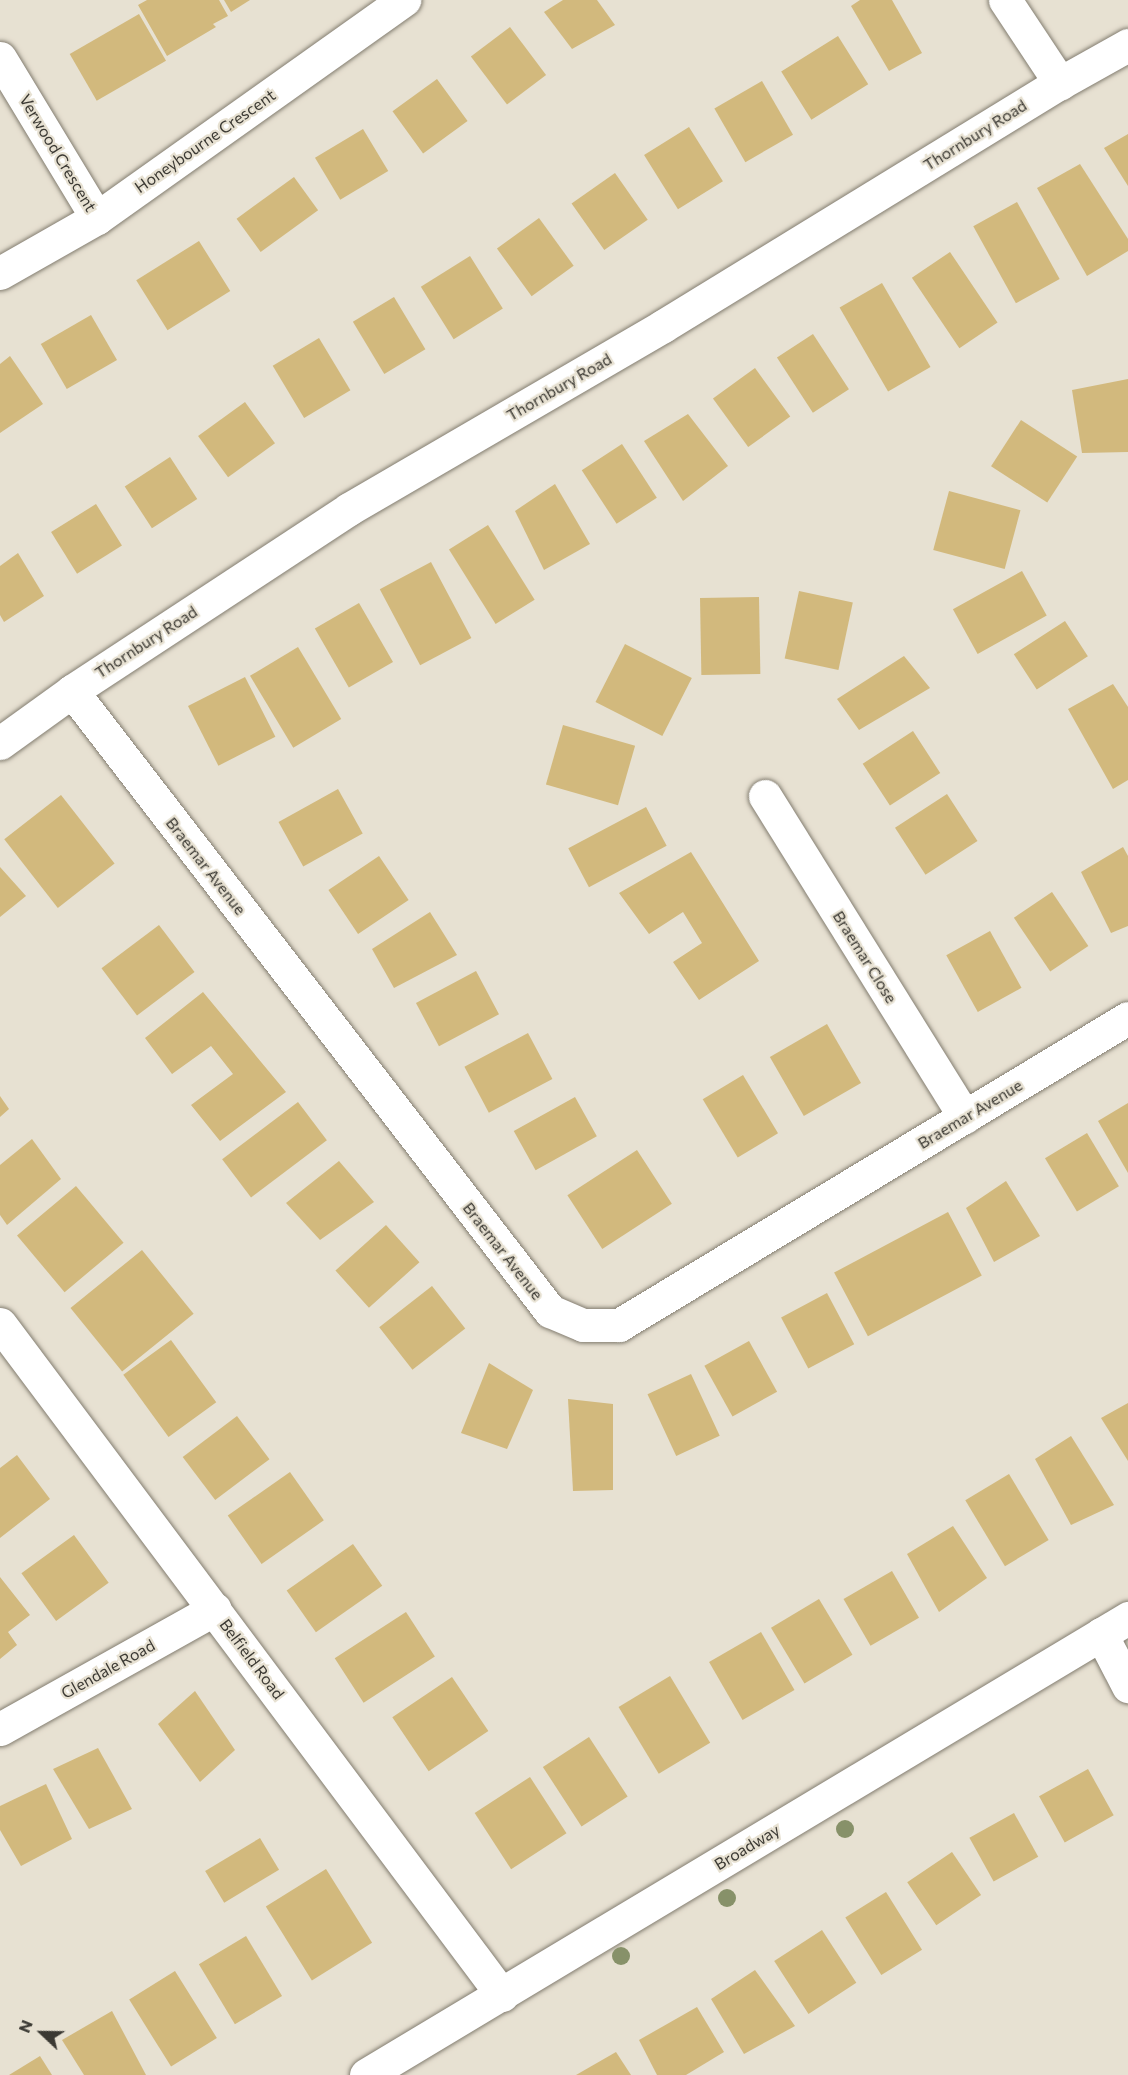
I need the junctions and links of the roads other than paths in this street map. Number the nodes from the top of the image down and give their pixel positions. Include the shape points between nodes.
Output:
1 (404, 0) edge
2 (1005, 0) edge
3 (1128, 45) edge
4 (0, 58) edge
5 (1060, 83) junction
6 (97, 218) junction
7 (0, 273) edge
8 (72, 691) junction
9 (0, 743) edge
10 (765, 796) dead end
11 (1128, 1018) edge
12 (965, 1118) junction
13 (0, 1324) edge
14 (215, 1609) junction
15 (1115, 1626) edge
16 (1128, 1686) edge
17 (0, 1730) edge
18 (502, 1995) junction
19 (366, 2075) edge

1 - 6 street, Honeybourne Crescent
2 - 5 street
3 - 5 street, Thornbury Road
4 - 6 street, Verwood Crescent
5 - 8 street, Thornbury Road via 663,327 349,509
6 - 7 street, Honeybourne Crescent
8 - 9 street, Thornbury Road
8 - 12 street, Braemar Avenue via 550,1311 583,1325 619,1325
10 - 12 street, Braemar Close
11 - 12 street, Braemar Avenue
13 - 14 street, Belfield Road
14 - 17 street, Glendale Road
14 - 18 street, Belfield Road
15 - 16 street
15 - 18 street, Broadway
18 - 19 street, Broadway

